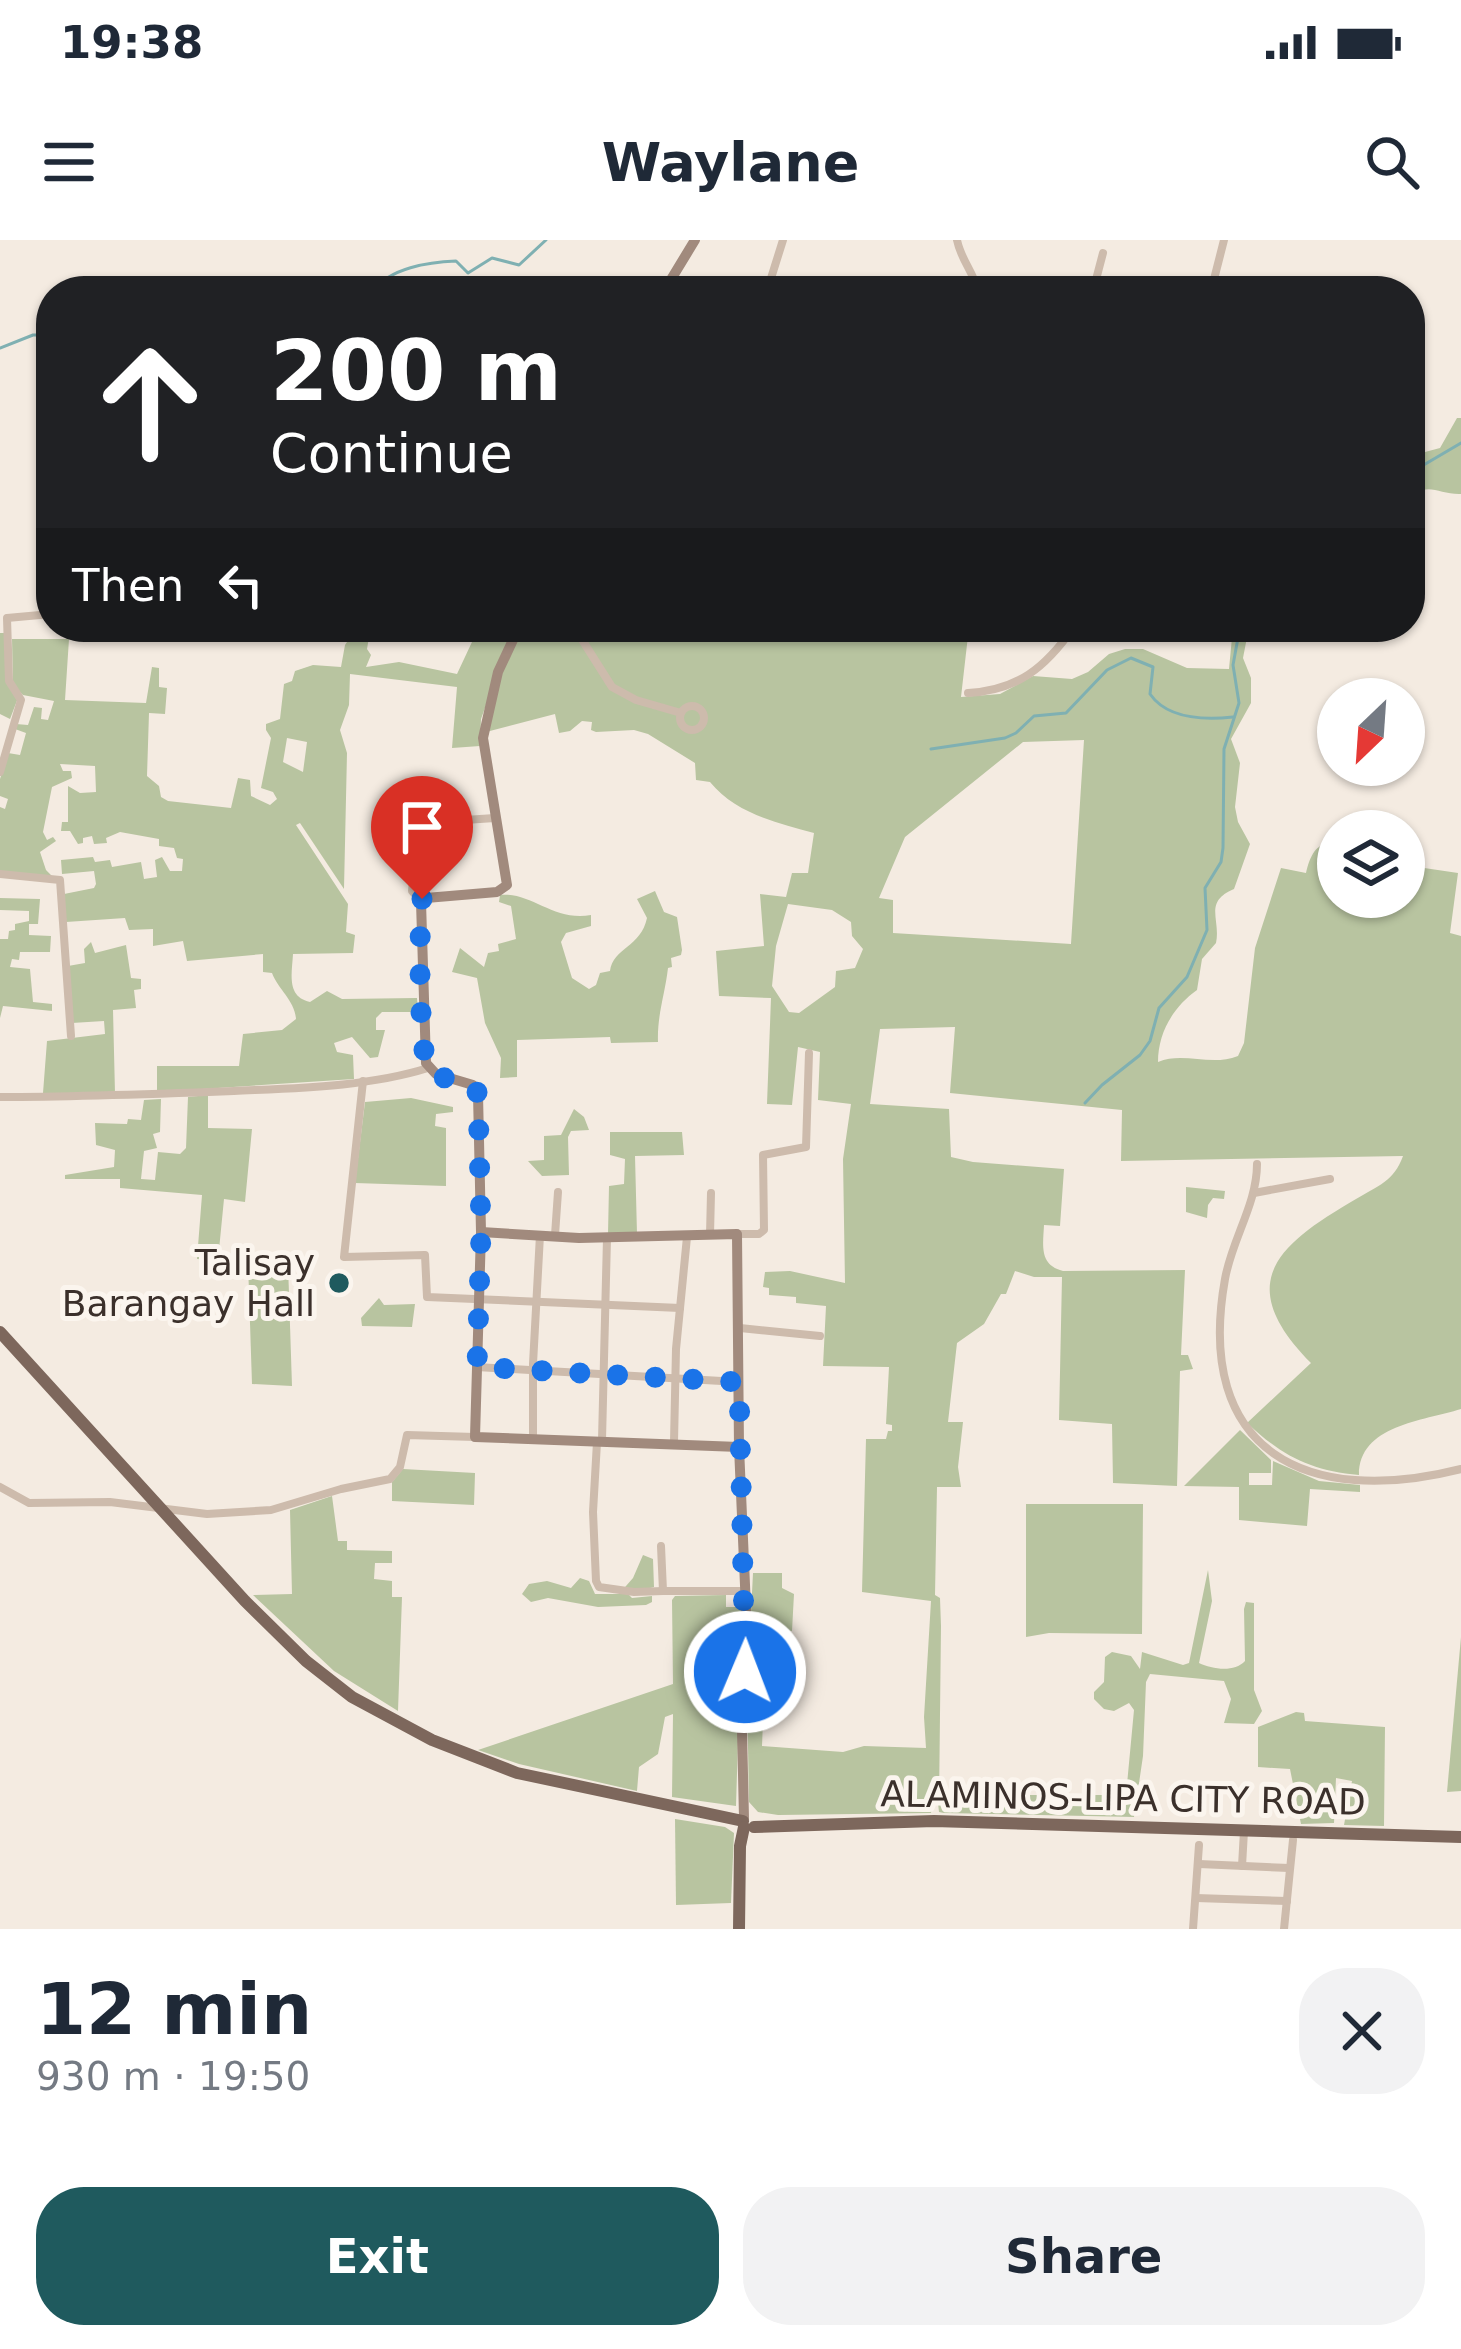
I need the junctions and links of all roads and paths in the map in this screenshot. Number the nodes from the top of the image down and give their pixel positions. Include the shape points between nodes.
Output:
1 (695, 240) edge
2 (788, 240) edge
3 (957, 240) edge
4 (1224, 240) edge
5 (1102, 253) dead end
6 (673, 276) edge
7 (773, 276) edge
8 (974, 276) edge
9 (1097, 276) edge
10 (1215, 276) edge
11 (36, 615) edge
12 (512, 642) edge
13 (584, 642) edge
14 (1062, 642) edge
15 (968, 693) dead end
16 (681, 713) dead end
17 (0, 772) edge
18 (495, 818) junction
19 (0, 874) edge
20 (421, 901) junction
21 (71, 1036) dead end
22 (808, 1053) dead end
23 (428, 1068) junction
24 (363, 1082) junction
25 (0, 1097) edge
26 (1257, 1164) dead end
27 (1330, 1179) dead end
28 (558, 1192) dead end
29 (711, 1193) dead end
30 (1254, 1193) junction
31 (481, 1232) junction
32 (737, 1234) junction
33 (541, 1235) junction
34 (555, 1235) junction
35 (710, 1235) junction
36 (687, 1237) junction
37 (607, 1238) junction
38 (478, 1299) junction
39 (538, 1301) junction
40 (606, 1304) junction
41 (680, 1308) junction
42 (740, 1328) junction
43 (0, 1332) edge
44 (820, 1336) dead end
45 (477, 1367) junction
46 (534, 1369) junction
47 (603, 1373) junction
48 (676, 1378) junction
49 (739, 1382) junction
50 (475, 1437) junction
51 (533, 1438) junction
52 (600, 1440) junction
53 (674, 1442) junction
54 (739, 1447) junction
55 (1461, 1469) edge
56 (0, 1487) edge
57 (158, 1507) junction
58 (661, 1546) dead end
59 (664, 1591) junction
60 (746, 1592) junction
61 (749, 1822) junction
62 (1244, 1829) junction
63 (1461, 1837) edge
64 (1293, 1840) dead end
65 (1199, 1845) dead end
66 (1199, 1864) junction
67 (1242, 1866) junction
68 (1289, 1868) junction
69 (1196, 1898) junction
70 (1287, 1901) junction
71 (739, 1929) edge
72 (1193, 1929) edge
73 (1284, 1929) edge

1 - 6 street
2 - 7 street
3 - 8 street
4 - 10 street
5 - 9 street
11 - 17 street via 7,618 9,682 21,700
12 - 18 street via 484,726
13 - 16 street via 612,687
14 - 15 street via 1017,683
18 - 20 street via 419,824 412,890
18 - 20 street via 505,889
19 - 21 street via 60,880
20 - 23 street
22 - 32 street via 806,1147 764,1154 764,1230
23 - 24 street
23 - 31 street via 477,1091
24 - 25 street
24 - 38 street via 344,1257 423,1255 427,1298
26 - 30 street
27 - 30 street
28 - 34 street
29 - 35 street
30 - 55 street via 1228,1261 1219,1326 1225,1382 1247,1430 1284,1461 1328,1478 1410,1479
31 - 33 street
31 - 38 street
32 - 35 street
32 - 42 street
33 - 34 street
33 - 39 street
34 - 37 street
35 - 36 street
36 - 37 street
36 - 41 street
37 - 40 street
38 - 39 street
38 - 45 street
39 - 40 street
39 - 46 street
40 - 41 street
40 - 47 street
41 - 48 street
42 - 44 street
42 - 49 street
43 - 57 main road, ALAMINOS-LIPA CITY ROAD
45 - 46 street
45 - 50 street
46 - 47 street
46 - 51 street
47 - 48 street
47 - 52 street
48 - 49 street
48 - 53 street
49 - 54 street
50 - 51 street
50 - 57 street via 406,1435 400,1467 388,1481 271,1510
51 - 52 street
52 - 53 street
52 - 59 street via 596,1581
53 - 54 street
54 - 60 street
56 - 57 street via 29,1503
57 - 61 main road, ALAMINOS-LIPA CITY ROAD via 306,1660 400,1726 544,1781
58 - 59 street
59 - 60 street
60 - 61 street via 742,1797
61 - 62 main road, ALAMINOS-LIPA CITY ROAD
61 - 71 main road
62 - 63 main road, ALAMINOS-LIPA CITY ROAD
62 - 67 street
64 - 68 street
65 - 66 street
66 - 67 street
66 - 69 street
67 - 68 street
68 - 70 street
69 - 70 street
69 - 72 street
70 - 73 street

